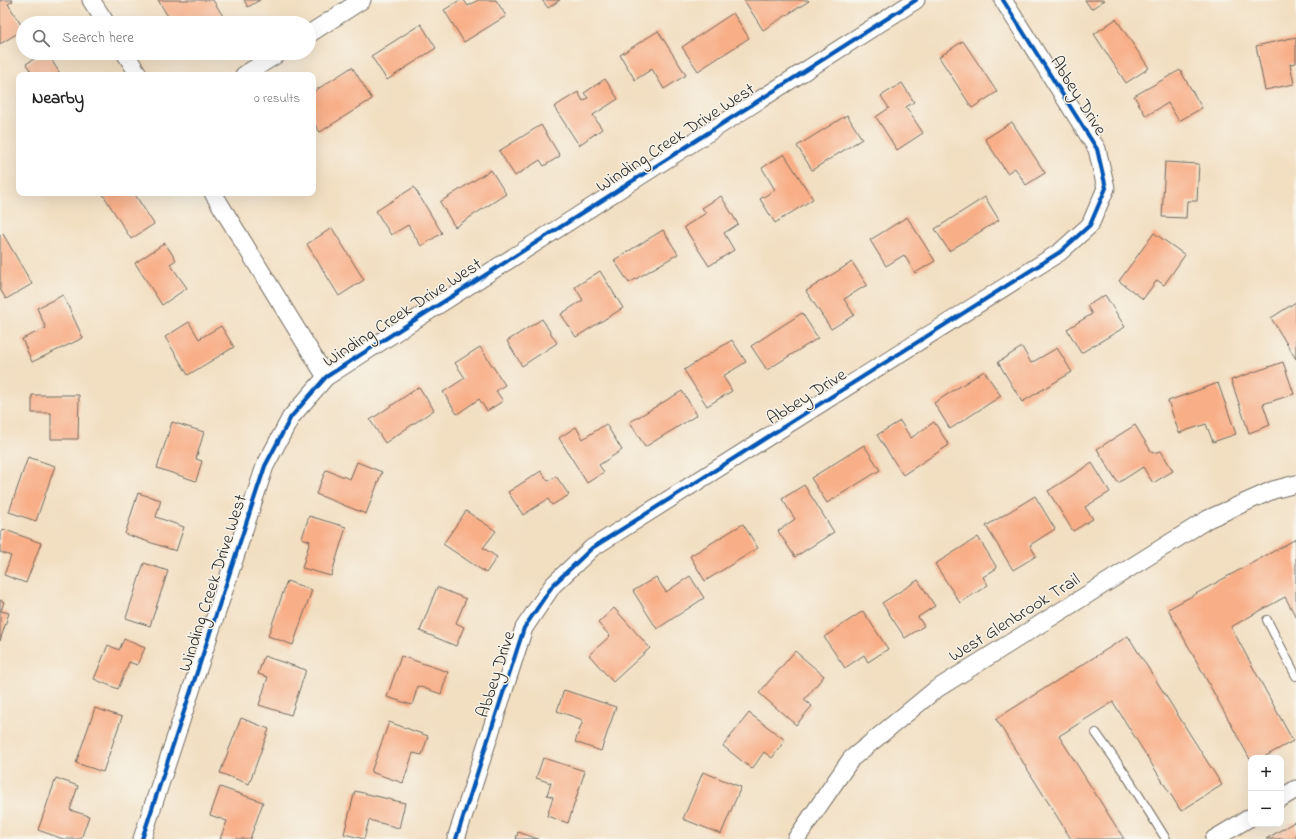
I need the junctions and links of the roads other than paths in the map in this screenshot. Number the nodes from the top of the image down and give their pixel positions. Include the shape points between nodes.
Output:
1 (91, 0) edge
2 (362, 0) edge
3 (916, 0) edge
4 (1003, 0) edge
5 (101, 16) edge
6 (316, 30) edge
7 (129, 60) edge
8 (268, 60) edge
9 (137, 72) edge
10 (249, 72) edge
11 (215, 196) edge
12 (326, 377) junction
13 (1296, 484) edge
14 (1267, 620) dead end
15 (1296, 676) edge
16 (1096, 733) dead end
17 (1296, 789) edge
18 (1284, 796) edge
19 (1248, 819) edge
20 (142, 839) edge
21 (456, 839) edge
22 (796, 839) edge
23 (1166, 839) edge
24 (1214, 839) edge

1 - 5 street
2 - 6 street
3 - 12 street, Winding Creek Drive West
4 - 21 street, Abbey Drive via 1097,149 1106,188 1090,225 1060,252 592,548 553,585 524,628
7 - 9 street
8 - 10 street
11 - 12 street
12 - 20 street, Winding Creek Drive West via 291,417 265,466
13 - 22 street, West Glenbrook Trail via 1273,490 1208,519 935,690 851,759
14 - 15 lane
16 - 23 lane
17 - 18 street
19 - 24 street

